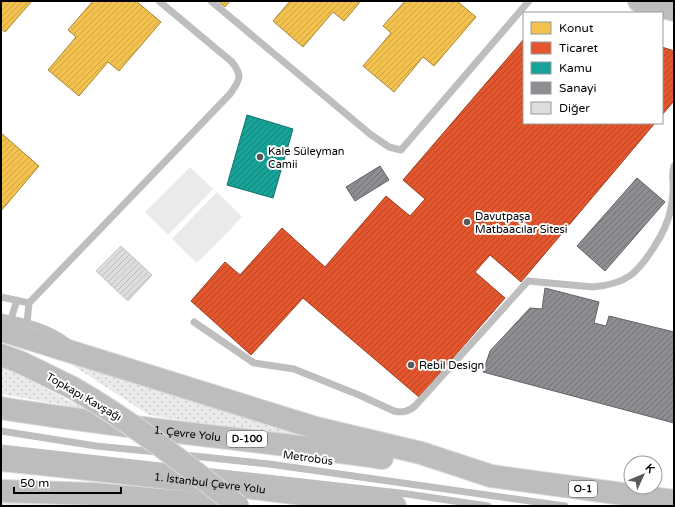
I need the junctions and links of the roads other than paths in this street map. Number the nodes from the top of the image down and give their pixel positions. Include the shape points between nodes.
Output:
1 (159, 1) edge
2 (211, 1) edge
3 (529, 1) edge
4 (639, 1) edge
5 (674, 10) edge
6 (674, 166) edge
7 (1, 297) edge
8 (17, 300) junction
9 (29, 303) junction
10 (1, 317) edge
11 (194, 322) dead end
12 (27, 323) junction
13 (6, 324) edge
14 (1, 355) edge
15 (86, 358) junction
16 (1, 408) edge
17 (1, 431) edge
18 (1, 448) edge
19 (1, 460) edge
20 (492, 476) junction
21 (6, 489) edge
22 (674, 501) edge
23 (225, 506) edge
24 (238, 506) edge
25 (395, 506) edge
26 (488, 506) edge
27 (565, 506) edge

1 - 9 lane via 232,62 240,77 237,84
2 - 3 lane via 370,134 389,147 401,150
4 - 5 main road
6 - 11 lane via 674,188 667,221 663,232 640,267 623,280 603,286 528,281 408,411 394,411 294,369 254,363
7 - 8 lane
8 - 9 lane
8 - 13 lane
9 - 12 lane
10 - 13 lane
12 - 13 lane
12 - 15 lane via 59,335
13 - 15 main road
14 - 24 main road, Topkapı Kavşağı, bridge via 96,401
15 - 20 main road via 316,428 421,453
16 - 20 main road, 1. Çevre Yolu / D-100 via 323,449
17 - 27 lane, Metrobüs via 96,446 269,464
18 - 26 lane
19 - 25 main road, 1. İstanbul Çevre Yolu via 243,486
20 - 22 main road, O-1
21 - 23 main road

